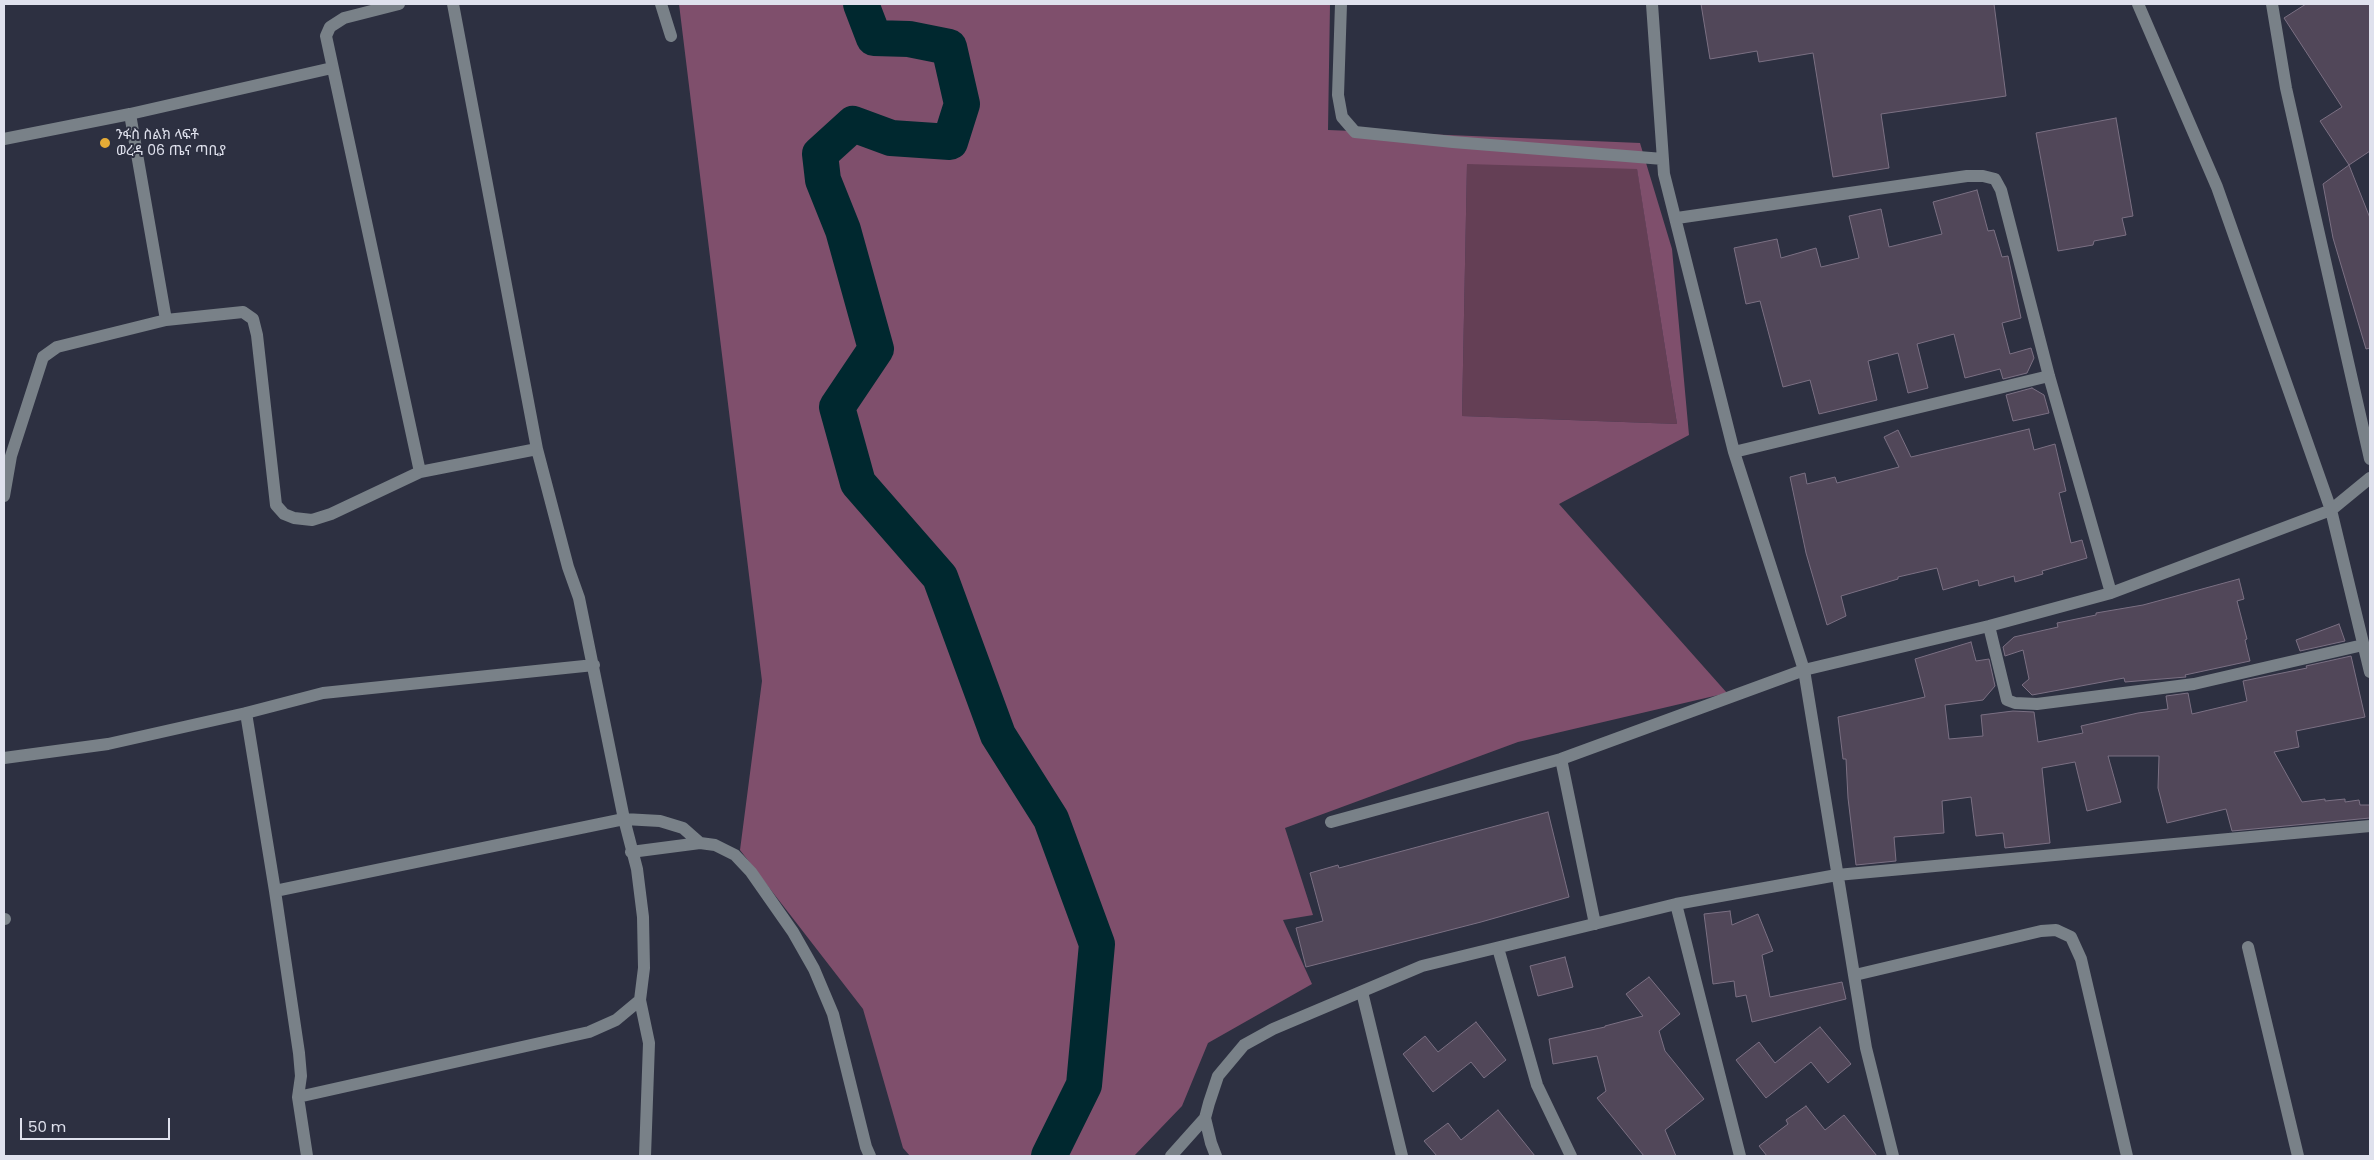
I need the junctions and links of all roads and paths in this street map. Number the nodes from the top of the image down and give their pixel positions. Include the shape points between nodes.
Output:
1 (399, 4) edge
2 (453, 4) edge
3 (661, 4) edge
4 (1341, 4) edge
5 (1652, 4) edge
6 (2138, 4) edge
7 (2272, 4) edge
8 (671, 36) dead end
9 (332, 68) junction
10 (130, 114) junction
11 (4, 139) edge
12 (1663, 159) junction
13 (1677, 218) junction
14 (166, 320) junction
15 (2049, 376) junction
16 (537, 449) junction
17 (1734, 452) junction
18 (2370, 459) edge
19 (420, 472) junction
20 (2370, 478) edge
21 (4, 490) edge
22 (4, 496) edge
23 (2331, 510) junction
24 (2111, 593) junction
25 (1989, 626) junction
26 (2363, 645) junction
27 (594, 666) junction
28 (1804, 670) junction
29 (2370, 672) edge
30 (246, 713) junction
31 (4, 758) edge
32 (1561, 760) junction
33 (624, 819) junction
34 (1331, 822) dead end
35 (2370, 826) edge
36 (700, 842) junction
37 (631, 852) junction
38 (1837, 875) junction
39 (275, 891) junction
40 (1676, 904) junction
41 (1595, 924) junction
42 (2248, 947) dead end
43 (1498, 948) junction
44 (1855, 975) junction
45 (1362, 992) junction
46 (640, 1000) junction
47 (298, 1097) junction
48 (1206, 1118) junction
49 (307, 1156) edge
50 (645, 1156) edge
51 (870, 1156) edge
52 (1171, 1156) edge
53 (1216, 1156) edge
54 (1402, 1156) edge
55 (1571, 1156) edge
56 (1740, 1156) edge
57 (1893, 1156) edge
58 (2127, 1156) edge
59 (2298, 1156) edge

1 - 9 street via 344,18 330,26 326,36
2 - 16 street
3 - 8 street
4 - 12 street via 1338,95 1342,117 1355,132
5 - 12 street
6 - 23 street via 2217,187
7 - 18 street via 2286,88
9 - 10 street
9 - 19 street
10 - 11 street
10 - 14 street
12 - 13 street
13 - 15 street via 1967,176 1995,179 2001,190
13 - 17 street
14 - 19 street via 244,312 253,319 276,506 284,514 312,520 322,517
14 - 21 street via 57,347 43,357 11,456
15 - 17 street
15 - 24 street
16 - 19 street
16 - 27 street via 579,598
17 - 28 street
20 - 23 street
21 - 22 street
23 - 24 street
23 - 26 street
24 - 25 street
25 - 26 street via 2007,700 2030,704 2101,698 2194,684
25 - 28 street
26 - 29 street
27 - 30 street via 323,692
27 - 33 street
28 - 32 street
28 - 38 street
30 - 31 street via 108,744
30 - 39 street
32 - 34 street
32 - 41 street
33 - 36 street via 675,825
33 - 37 street
33 - 39 street
35 - 38 street
36 - 37 street
36 - 51 street via 735,855 751,872 793,932 814,969 833,1014
37 - 46 street via 642,917 644,968
38 - 40 street
38 - 44 street
39 - 47 street via 301,1076
40 - 41 street
40 - 56 street
41 - 43 street
42 - 59 street
43 - 45 street via 1422,966
43 - 55 street via 1537,1085
44 - 57 street via 1866,1048
44 - 58 street via 2041,932 2056,930 2071,937 2082,959
45 - 48 street via 1273,1029 1244,1045 1218,1076
45 - 54 street
46 - 47 street via 616,1020 589,1032
46 - 50 street via 649,1044
47 - 49 street
48 - 52 street
48 - 53 street

